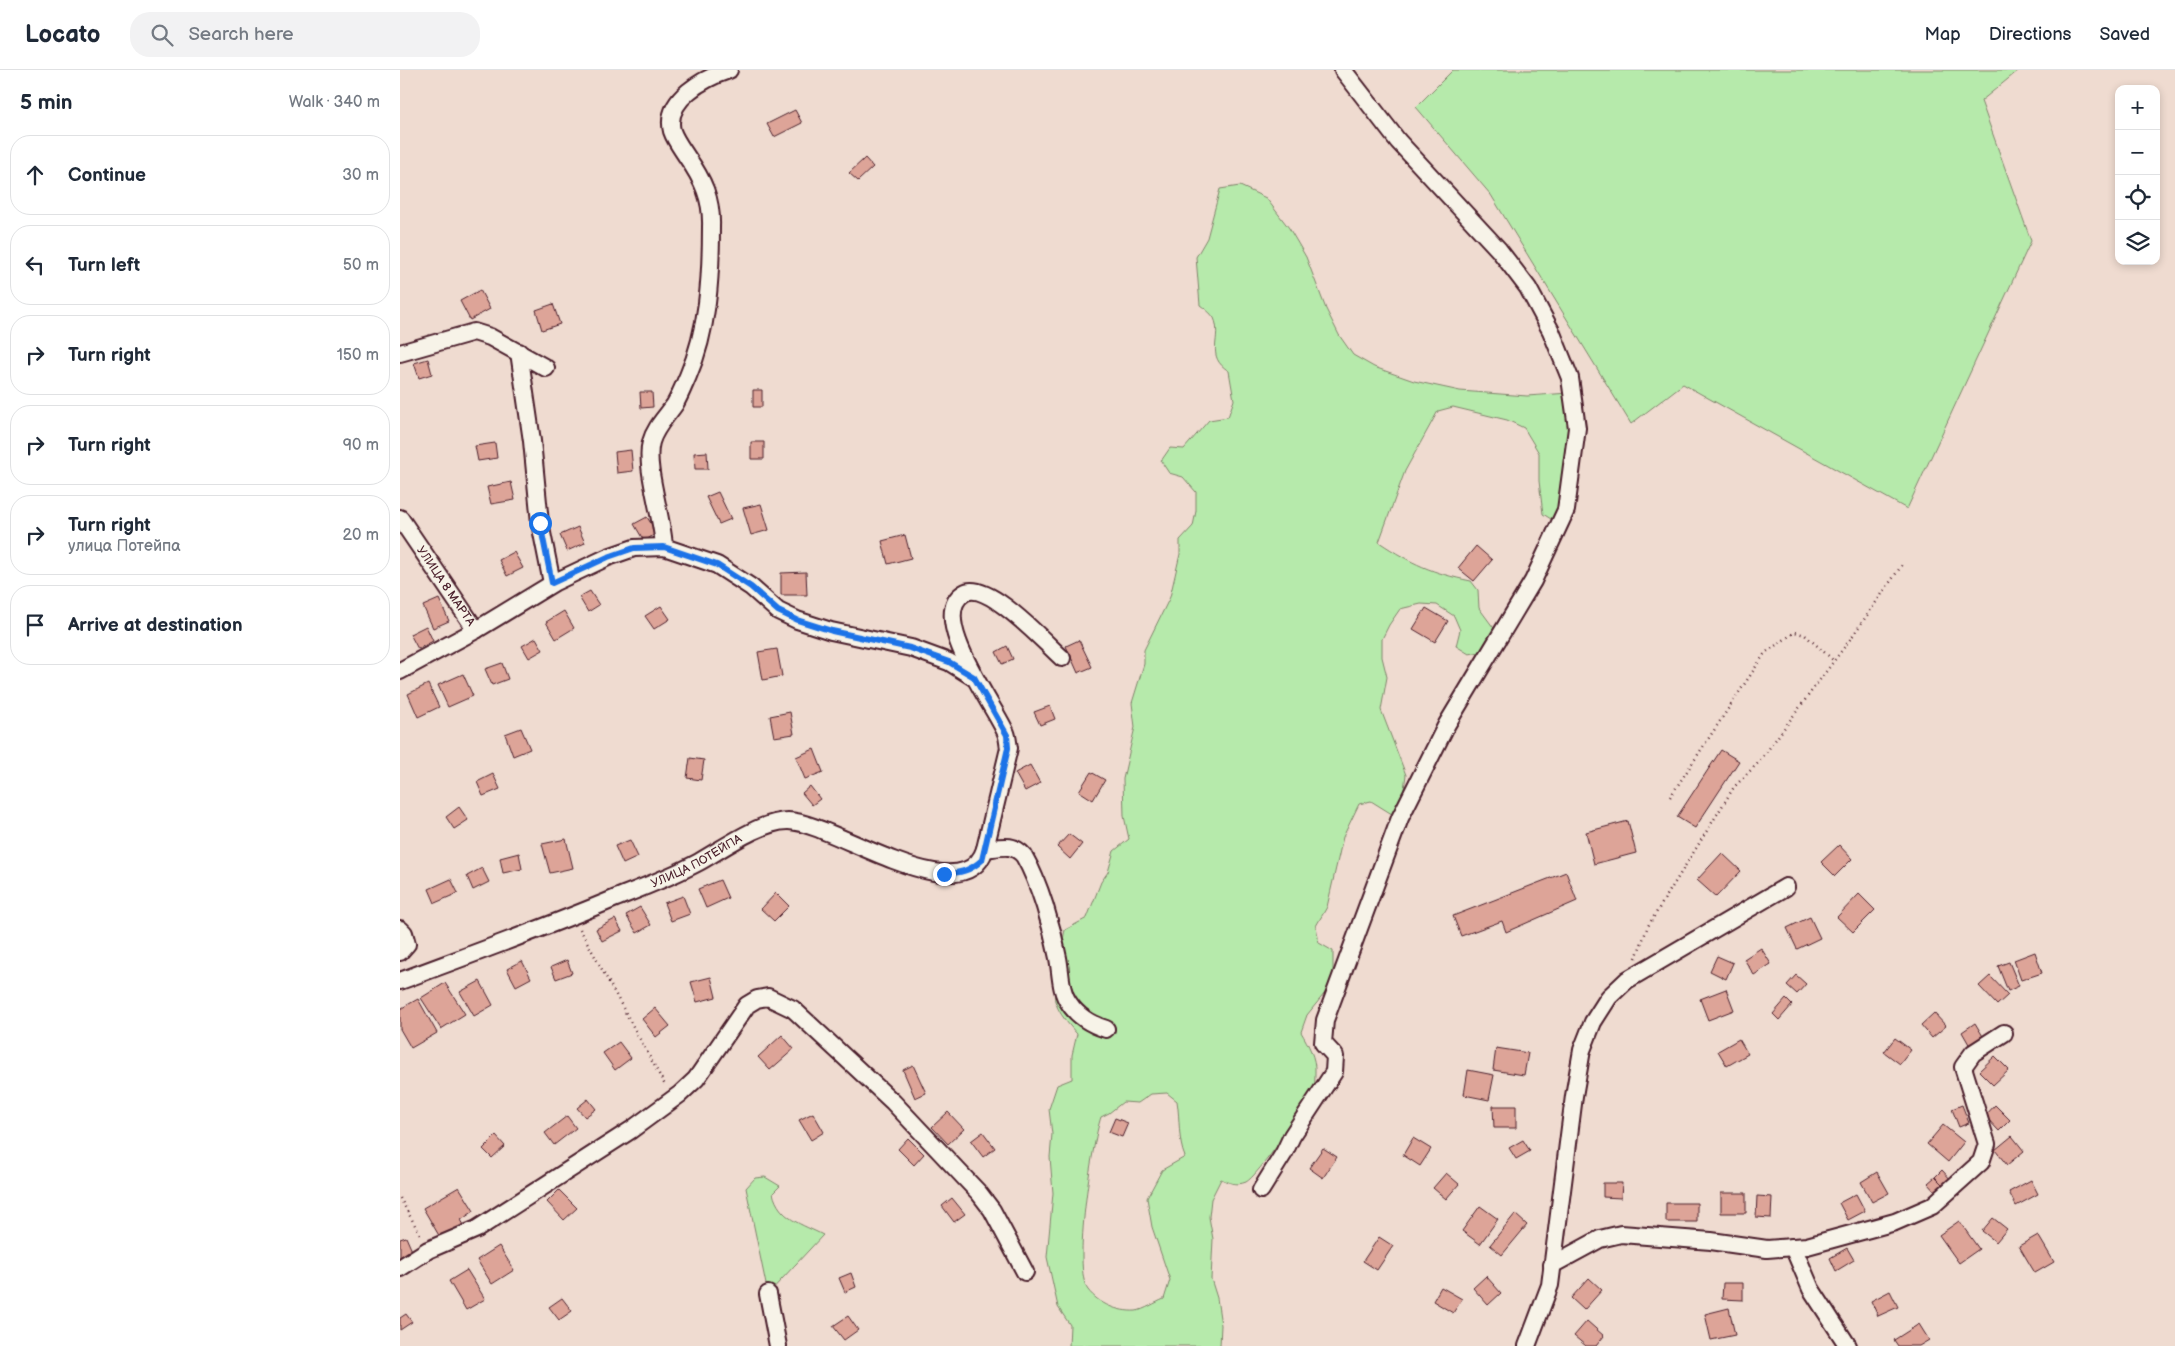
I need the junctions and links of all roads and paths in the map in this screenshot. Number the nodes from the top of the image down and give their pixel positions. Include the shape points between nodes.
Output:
1 (729, 70) edge
2 (1343, 70) edge
3 (519, 352) junction
4 (400, 353) edge
5 (546, 368) dead end
6 (400, 518) edge
7 (664, 547) junction
8 (1902, 565) dead end
9 (552, 583) junction
10 (476, 630) junction
11 (1062, 658) dead end
12 (1833, 660) junction
13 (400, 670) edge
14 (974, 677) junction
15 (1670, 797) dead end
16 (986, 849) junction
17 (1786, 887) dead end
18 (573, 916) junction
19 (400, 929) edge
20 (400, 952) edge
21 (1627, 980) junction
22 (400, 981) edge
23 (1106, 1029) dead end
24 (2004, 1033) dead end
25 (673, 1099) junction
26 (1261, 1190) dead end
27 (400, 1198) edge
28 (1793, 1247) junction
29 (428, 1250) junction
30 (1552, 1265) junction
31 (400, 1268) edge
32 (1025, 1272) dead end
33 (768, 1294) dead end
34 (778, 1346) edge
35 (1527, 1346) edge
36 (1848, 1346) edge

1 - 7 street via 687,91 678,102 673,118 672,130 709,195 711,262 699,348 676,402 650,443 651,476 663,527
2 - 26 street via 1398,141 1499,250 1528,288 1551,331 1570,378 1577,428 1566,510 1537,572 1447,724 1400,818 1325,1020 1323,1043 1335,1056 1334,1072
3 - 4 street via 474,332
3 - 5 street
3 - 9 street via 540,523
6 - 10 street, УЛИЦА 8 МАРТА
7 - 9 street via 634,548
7 - 14 street via 717,565 751,587 778,611 797,620 910,648 949,662
8 - 12 path
9 - 10 street
10 - 13 street
11 - 14 street via 1000,602 979,591 965,592 955,601 951,616
12 - 15 path via 1805,635 1795,632 1765,653
12 - 21 path via 1759,762 1734,787 1648,926
14 - 16 street via 1007,735 1008,748
16 - 18 street, УЛИЦА ПОТЕЙПА via 982,860 972,869 959,874 944,874 901,863 813,826 788,821 771,823 689,868
16 - 23 street via 1017,848 1030,865 1051,931 1068,1002 1092,1025
17 - 21 street
18 - 22 street, УЛИЦА ПОТЕЙПА
18 - 25 path
19 - 20 street via 407,944
21 - 30 street via 1609,997 1593,1022 1582,1050
24 - 28 street via 1973,1053 1963,1067 1987,1144 1980,1162 1964,1179 1932,1206 1895,1222
25 - 29 street via 631,1130 477,1229
25 - 32 street via 696,1079 747,1004 768,997 778,1000 793,1009 893,1102 964,1176 992,1210
27 - 29 path
28 - 30 street via 1767,1249 1621,1234 1600,1239
28 - 36 street via 1812,1290
29 - 31 street
30 - 35 street via 1550,1285
33 - 34 street

